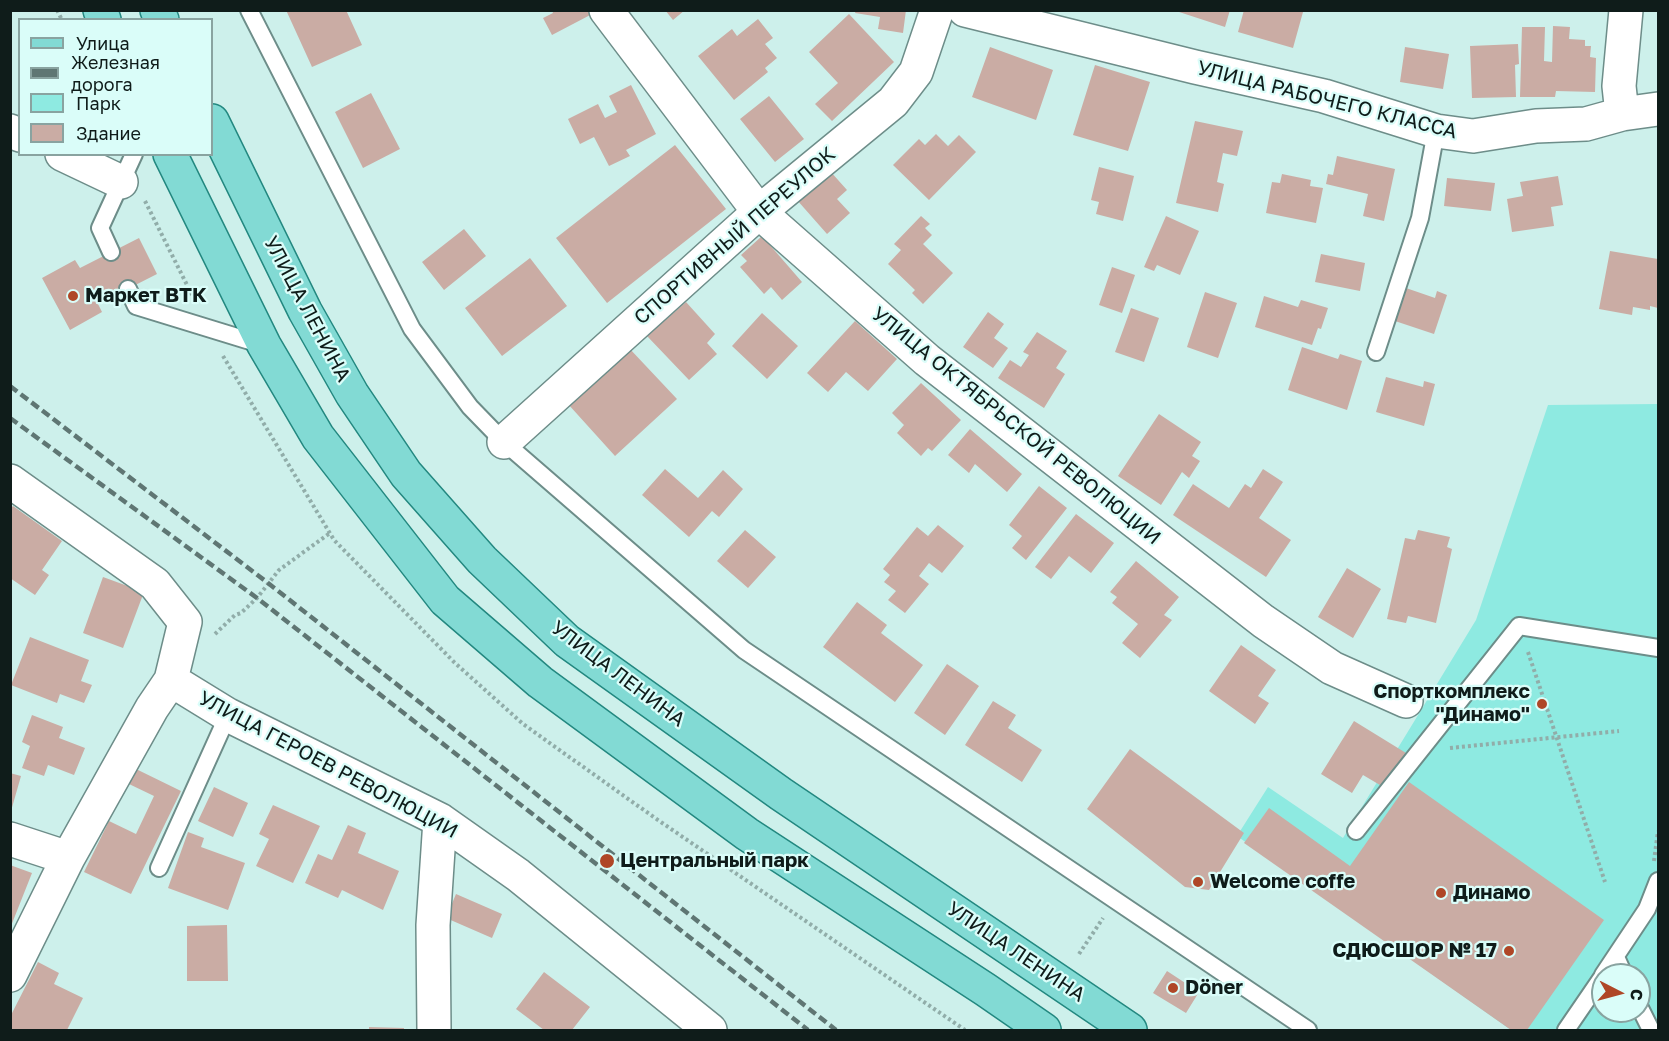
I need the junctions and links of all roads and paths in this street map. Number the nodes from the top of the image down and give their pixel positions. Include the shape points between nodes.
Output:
1 (249, 10) edge
2 (606, 10) edge
3 (937, 10) edge
4 (965, 10) edge
5 (1626, 10) edge
6 (1659, 109) edge
7 (1622, 114) junction
8 (213, 123) edge
9 (1436, 131) junction
10 (72, 156) edge
11 (171, 156) edge
12 (128, 167) edge
13 (759, 212) junction
14 (111, 252) dead end
15 (128, 289) dead end
16 (210, 329) junction
17 (264, 345) junction
18 (1376, 352) dead end
19 (504, 442) junction
20 (10, 481) edge
21 (330, 533) junction
22 (1519, 626) junction
23 (208, 641) dead end
24 (1659, 648) edge
25 (171, 680) junction
26 (1406, 701) dead end
27 (228, 715) junction
28 (1619, 731) dead end
29 (1557, 737) junction
30 (1420, 751) junction
31 (440, 820) junction
32 (1356, 831) dead end
33 (10, 839) edge
34 (68, 858) junction
35 (159, 868) dead end
36 (1659, 881) edge
37 (1605, 882) dead end
38 (1114, 901) junction
39 (1079, 954) dead end
40 (1616, 957) junction
41 (1612, 963) edge
42 (1619, 963) edge
43 (10, 975) edge
44 (1591, 993) edge
45 (434, 1030) edge
46 (711, 1030) edge
47 (965, 1030) edge
48 (1044, 1030) edge
49 (1130, 1030) edge
50 (1308, 1030) edge
51 (1566, 1030) edge

1 - 19 lane via 412,329 470,406
2 - 13 street, УЛИЦА ОКТЯБРЬСКОЙ РЕВОЛЮЦИИ
3 - 13 street, СПОРТИВНЫЙ ПЕРЕУЛОК via 916,72 893,102
4 - 9 street, УЛИЦА РАБОЧЕГО КЛАССА via 1324,96
5 - 7 street via 1619,86
6 - 7 street, УЛИЦА РАБОЧЕГО КЛАССА
7 - 9 street, УЛИЦА РАБОЧЕГО КЛАССА via 1586,124 1536,126 1473,136
8 - 49 main road, УЛИЦА ЛЕНИНА via 305,311 352,394 406,474 482,560 567,640 781,794
9 - 18 lane via 1420,218
10 - 12 street
11 - 17 main road
12 - 14 lane via 100,228
12 - 16 path
13 - 19 street, СПОРТИВНЫЙ ПЕРЕУЛОК
13 - 26 street, УЛИЦА ОКТЯБРЬСКОЙ РЕВОЛЮЦИИ via 927,360 1263,621 1332,668
15 - 16 lane via 136,306
16 - 17 lane
16 - 21 path via 230,371
17 - 48 main road via 318,437 445,600 540,682 747,834
19 - 38 lane via 744,650
20 - 25 street via 156,584 185,622
21 - 23 path via 279,570 257,598
21 - 47 path via 454,662 523,724
22 - 24 lane
22 - 29 path
22 - 30 lane
25 - 27 street, УЛИЦА ГЕРОЕВ РЕВОЛЮЦИИ
25 - 34 street
27 - 31 street, УЛИЦА ГЕРОЕВ РЕВОЛЮЦИИ
27 - 35 lane
28 - 29 path
29 - 30 path
29 - 37 path
30 - 32 lane
31 - 45 street via 433,925
31 - 46 street, УЛИЦА ГЕРОЕВ РЕВОЛЮЦИИ via 518,875
33 - 34 street
34 - 43 street
36 - 40 lane via 1647,909
38 - 39 path
38 - 50 lane
40 - 41 lane
40 - 42 lane
44 - 51 lane

